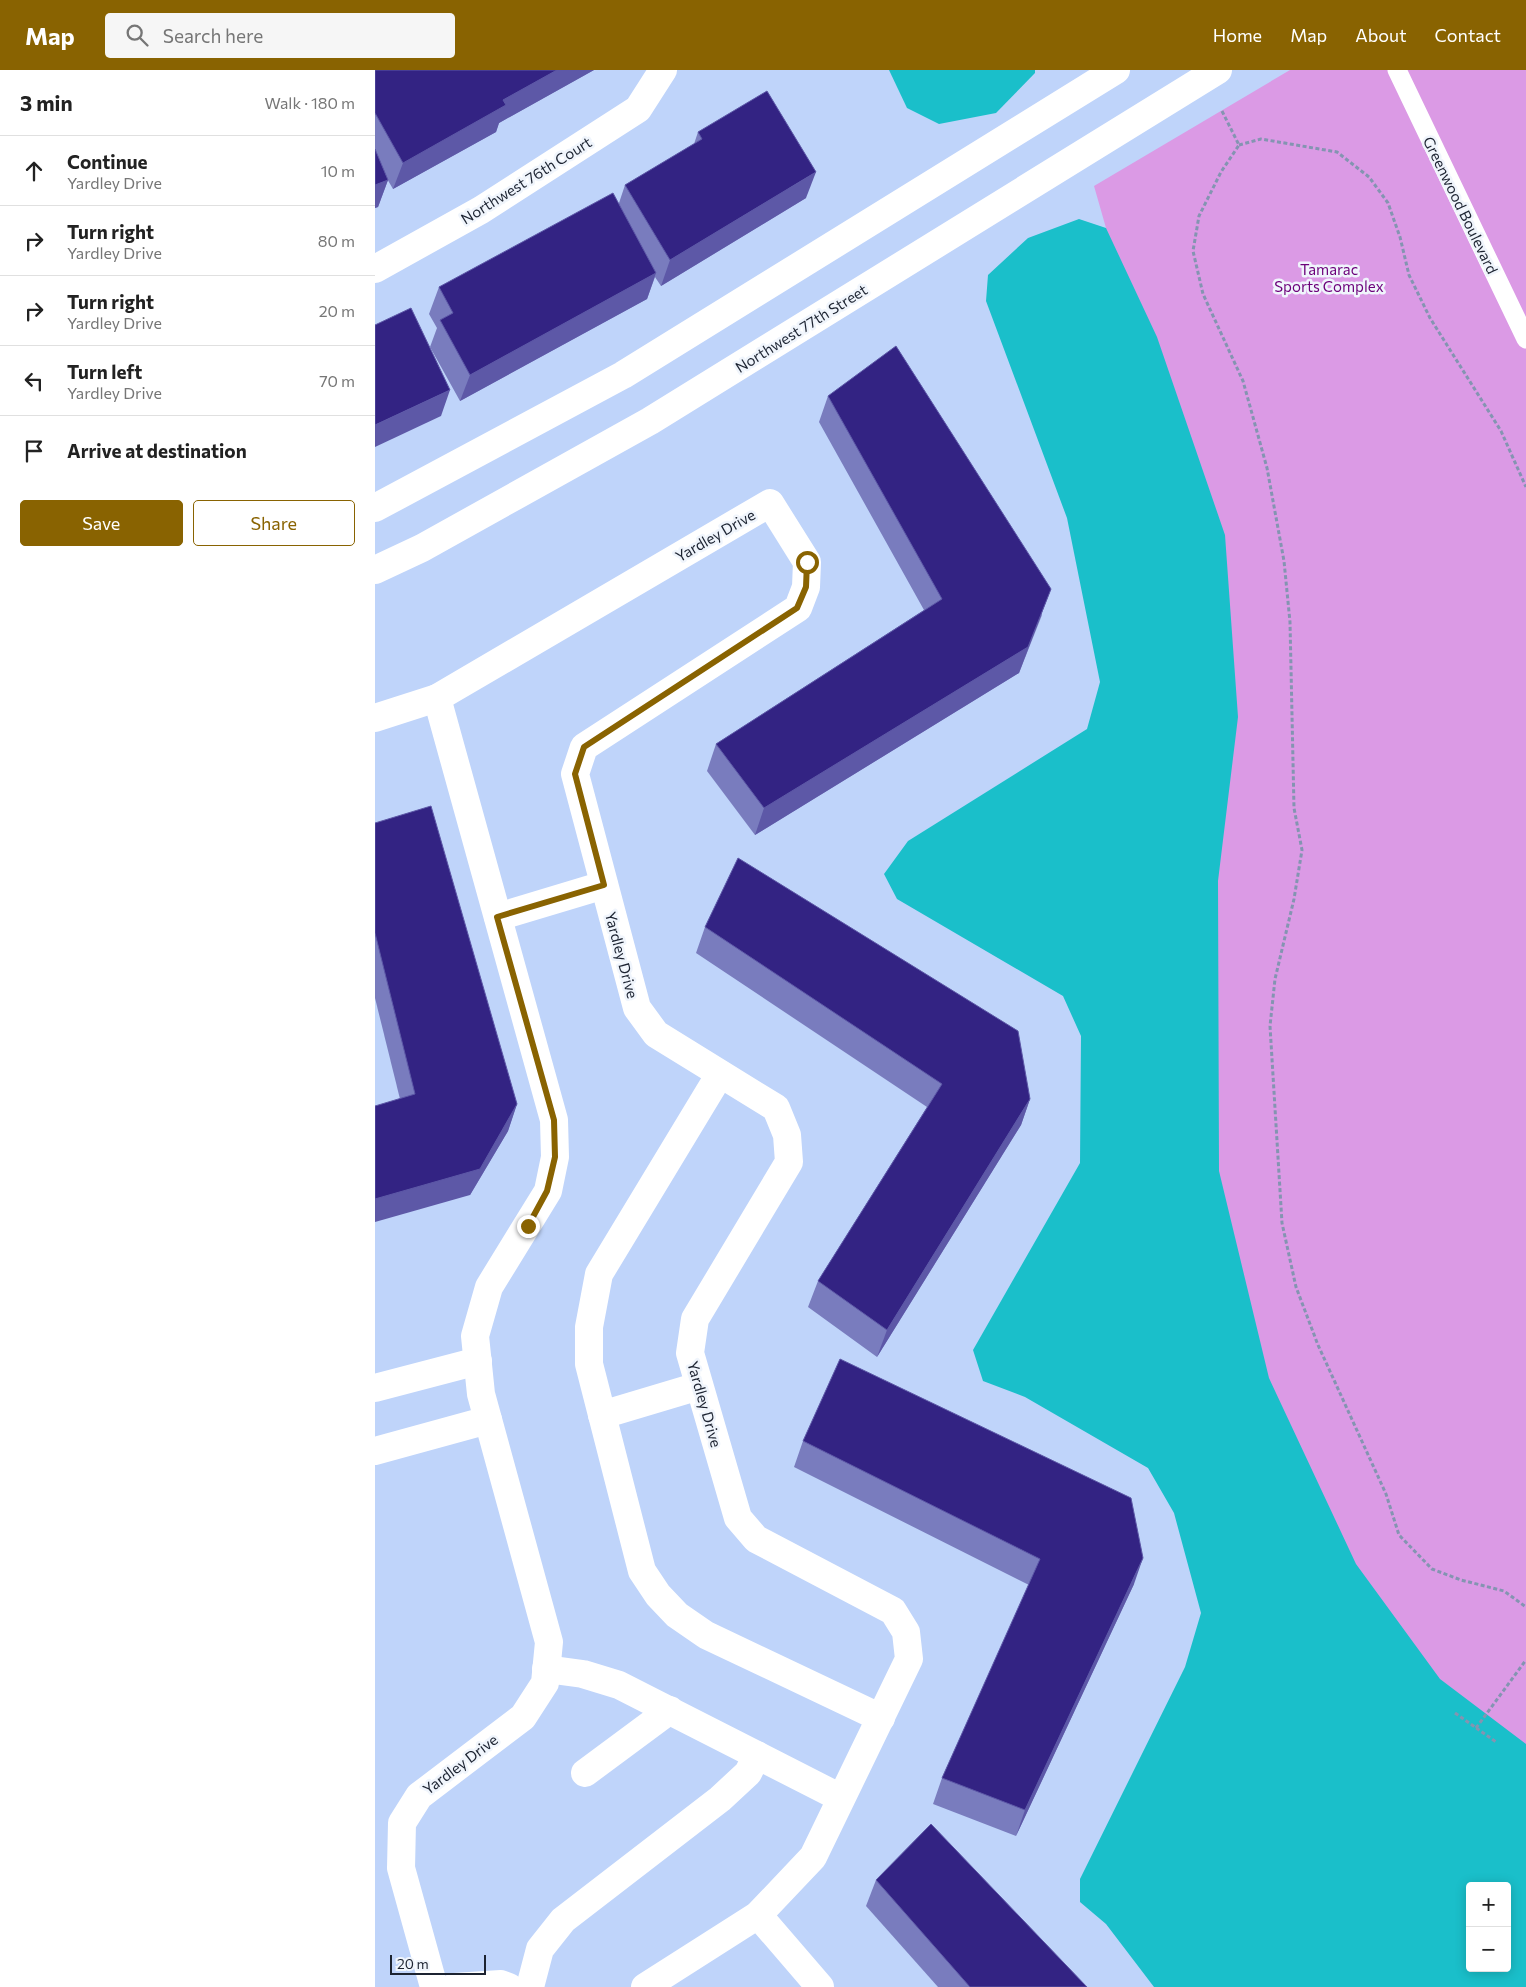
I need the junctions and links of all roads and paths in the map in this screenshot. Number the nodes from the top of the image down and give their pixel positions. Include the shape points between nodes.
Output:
1 (1116, 70) edge
2 (1218, 70) edge
3 (1397, 70) edge
4 (663, 71) edge
5 (1222, 111) dead end
6 (1239, 145) junction
7 (375, 269) edge
8 (1526, 339) edge
9 (1526, 487) edge
10 (375, 508) edge
11 (375, 570) edge
12 (437, 698) junction
13 (375, 718) edge
14 (604, 885) junction
15 (497, 917) junction
16 (720, 1074) junction
17 (477, 1361) junction
18 (699, 1386) junction
19 (375, 1388) edge
20 (602, 1415) junction
21 (488, 1420) junction
22 (375, 1451) edge
23 (1526, 1607) edge
24 (1526, 1660) edge
25 (546, 1669) junction
26 (670, 1710) junction
27 (1455, 1712) dead end
28 (881, 1718) junction
29 (1476, 1728) junction
30 (1496, 1742) dead end
31 (757, 1755) junction
32 (585, 1773) dead end
33 (841, 1798) junction
34 (758, 1915) junction
35 (434, 1987) edge
36 (454, 1987) edge
37 (509, 1987) edge
38 (530, 1987) edge
39 (645, 1987) edge
40 (820, 1987) edge

1 - 10 street via 623,375
2 - 11 street, Northwest 77th Street via 650,421 422,548
3 - 8 lane, Greenwood Boulevard
4 - 7 street, Northwest 76th Court via 638,109 481,210
5 - 6 path
6 - 9 path via 1261,139 1337,152 1369,177 1388,203 1409,275 1430,318 1501,431
6 - 23 path via 1199,216 1193,251 1203,294 1243,381 1267,468 1284,561 1290,622 1294,808 1302,850 1275,979 1270,1026 1282,1223 1296,1287 1318,1345 1386,1494 1399,1534 1431,1568 1504,1591
12 - 13 street
12 - 14 street, Yardley Drive via 770,503 807,562 806,587 797,608 584,747 575,774
12 - 15 street, Yardley Drive
14 - 15 street
14 - 16 street, Yardley Drive via 637,1008 656,1034
15 - 17 street, Yardley Drive via 554,1120 555,1157 547,1191 489,1287 475,1336
16 - 18 street, Yardley Drive via 776,1108 787,1135 789,1162 695,1320 690,1353
16 - 20 street via 599,1274 589,1328 589,1364
17 - 19 street
17 - 21 street, Yardley Drive
18 - 20 street
18 - 28 street, Yardley Drive via 738,1518 756,1539 893,1611 906,1632 909,1659
20 - 28 street via 642,1571 671,1608 706,1635
21 - 22 street
21 - 25 street, Yardley Drive via 549,1642
24 - 29 path
25 - 26 street via 583,1674 619,1685
25 - 35 street, Yardley Drive via 545,1683 523,1717 419,1796 402,1823 401,1868
26 - 31 street
26 - 32 street
27 - 29 path
28 - 33 street, Yardley Drive
29 - 30 path
31 - 33 street
31 - 38 street via 748,1773 720,1799 563,1920 540,1949
33 - 34 street, Yardley Drive via 813,1857
34 - 39 street, Yardley Drive
34 - 40 street
36 - 37 street via 501,1984

